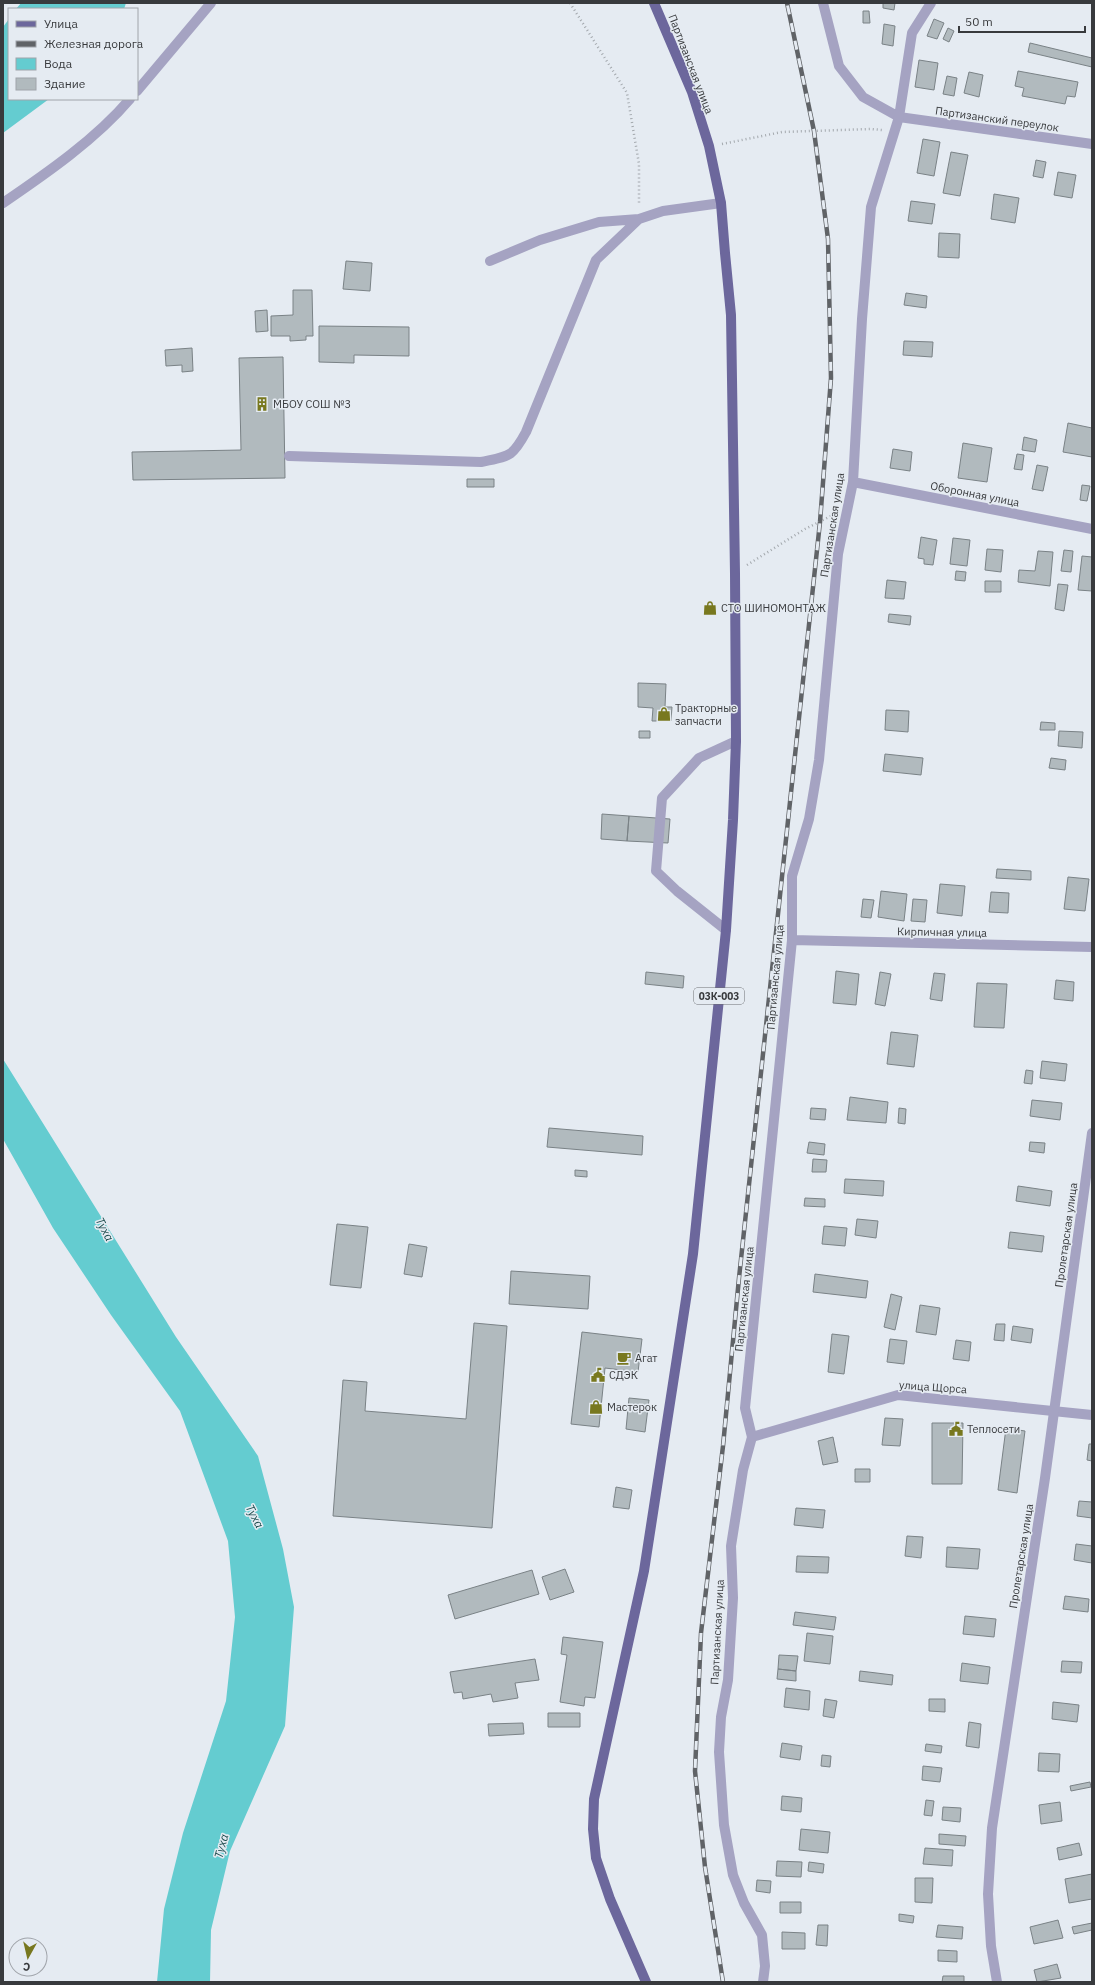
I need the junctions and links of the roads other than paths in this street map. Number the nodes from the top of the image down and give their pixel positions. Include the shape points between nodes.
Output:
1 (210, 3) edge
2 (654, 3) edge
3 (823, 3) edge
4 (931, 3) edge
5 (138, 90) edge
6 (129, 100) edge
7 (899, 116) junction
8 (1092, 144) edge
9 (3, 203) edge
10 (721, 203) junction
11 (639, 219) junction
12 (490, 261) dead end
13 (289, 456) dead end
14 (853, 482) junction
15 (1092, 529) edge
16 (736, 741) junction
17 (726, 930) junction
18 (792, 940) junction
19 (1092, 948) edge
20 (1092, 1134) edge
21 (1054, 1410) junction
22 (1092, 1415) edge
23 (752, 1437) junction
24 (646, 1982) edge
25 (763, 1982) edge
26 (997, 1982) edge

1 - 5 street
2 - 10 main road, Партизанская улица / 03К-003 via 692,92 709,146
3 - 7 street via 839,66 863,97
4 - 7 street, Партизанская улица via 912,32
6 - 9 street via 116,115 58,164
7 - 8 street, Партизанский переулок
7 - 14 street, Партизанская улица via 871,206
10 - 11 street via 662,211
10 - 16 main road, Партизанская улица / 03К-003 via 731,315
11 - 12 street via 592,225 540,240
11 - 13 street via 596,260 526,432 516,450 504,457 481,462
14 - 15 street, Оборонная улица
14 - 18 street, Партизанская улица via 838,554 819,760 809,819 792,876
16 - 17 main road, Партизанская улица / 03К-003
16 - 17 street via 698,758 662,798 656,871
17 - 24 main road, Партизанская улица / 03К-003 via 689,1278 644,1571 594,1799 593,1829 596,1858 610,1899
18 - 19 street, Кирпичная улица
18 - 23 street, Партизанская улица via 745,1408
20 - 21 street, Пролетарская улица
21 - 22 street, улица Щорса
21 - 23 street, улица Щорса via 898,1395
21 - 26 street, Пролетарская улица via 992,1828 988,1894 991,1946
23 - 25 street, Партизанская улица via 743,1470 731,1546 733,1598 728,1680 721,1717 719,1752 724,1825 733,1875 744,1903 762,1935 765,1966

